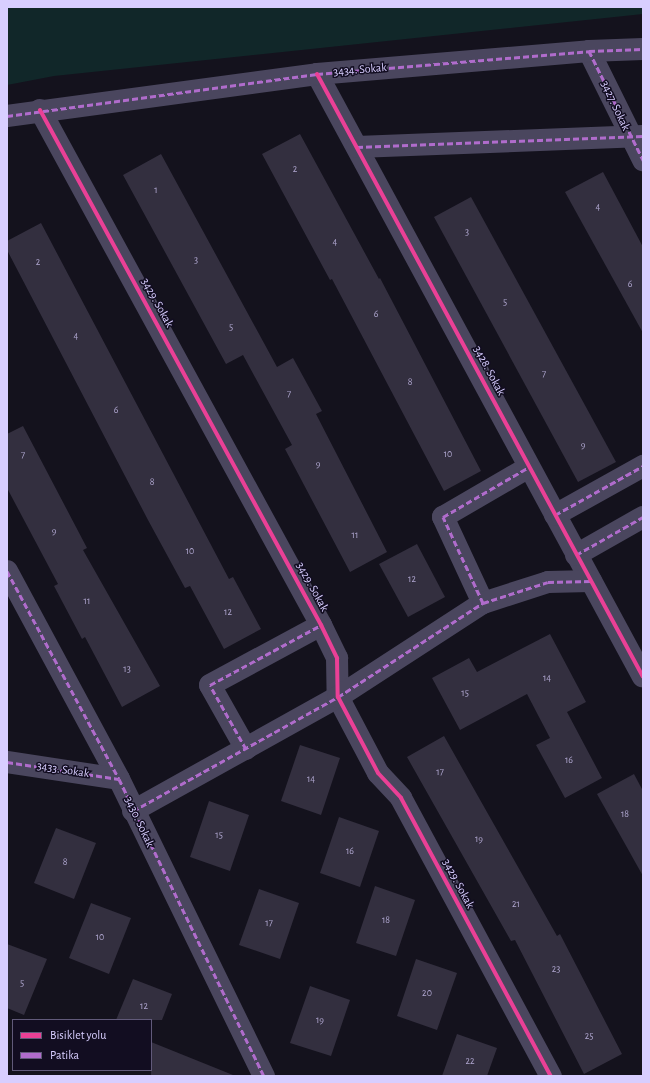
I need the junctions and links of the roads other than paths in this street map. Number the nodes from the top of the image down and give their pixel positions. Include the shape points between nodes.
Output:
1 (643, 49) edge
2 (590, 51) junction
3 (317, 74) junction
4 (40, 110) junction
5 (7, 116) edge
6 (636, 136) edge
7 (356, 147) junction
8 (643, 160) edge
9 (643, 466) edge
10 (530, 468) junction
11 (555, 515) junction
12 (643, 517) edge
13 (576, 555) junction
14 (7, 571) edge
15 (591, 581) junction
16 (483, 603) junction
17 (322, 625) junction
18 (643, 677) edge
19 (338, 697) junction
20 (246, 749) junction
21 (7, 762) edge
22 (119, 779) junction
23 (133, 811) junction
24 (264, 1076) edge
25 (551, 1076) edge

1 - 2 street, 3434. Sokak
2 - 3 street, 3434. Sokak
2 - 6 street, 3427. Sokak
3 - 4 street, 3434. Sokak
3 - 7 street, 3428. Sokak
4 - 5 street, 3434. Sokak
4 - 17 street, 3429. Sokak
6 - 7 street
6 - 8 street, 3427. Sokak
7 - 10 street, 3428. Sokak
9 - 11 street
10 - 11 street, 3428. Sokak
10 - 16 street via 443,517
11 - 13 street, 3428. Sokak
12 - 13 street
13 - 15 street, 3428. Sokak
14 - 22 street, 3430. Sokak
15 - 16 street via 548,582
15 - 18 street, 3428. Sokak
16 - 19 street
17 - 19 street, 3429. Sokak via 337,658
17 - 20 street via 210,685
19 - 20 street
19 - 25 street, 3429. Sokak via 378,773 401,798
20 - 23 street
21 - 22 street, 3433. Sokak
22 - 23 street, 3430. Sokak
23 - 24 street, 3430. Sokak

